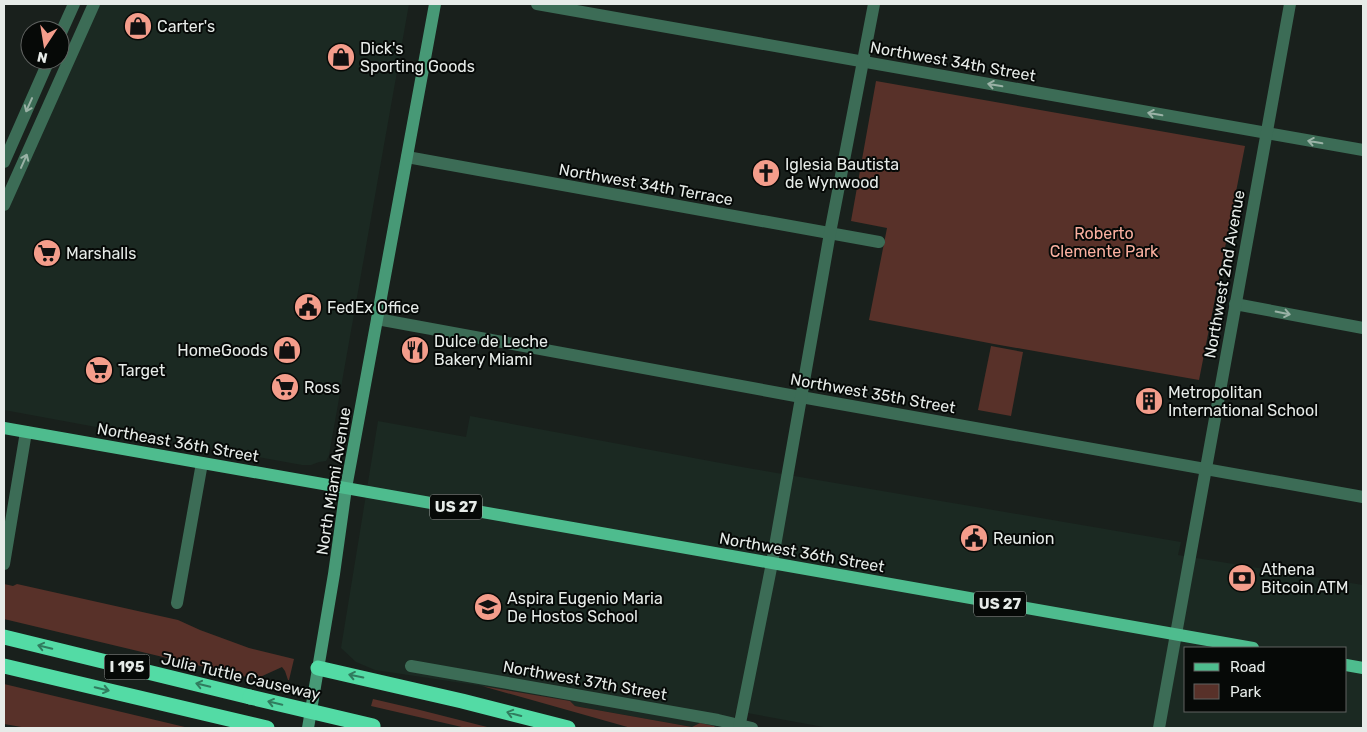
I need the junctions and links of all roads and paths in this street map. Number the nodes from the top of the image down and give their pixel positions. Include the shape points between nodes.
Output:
1 (74, 4) edge
2 (94, 4) edge
3 (435, 4) edge
4 (537, 4) edge
5 (874, 4) edge
6 (1290, 4) edge
7 (67, 20) edge
8 (864, 62) junction
9 (45, 70) edge
10 (1267, 134) junction
11 (1363, 150) edge
12 (407, 157) junction
13 (4, 162) edge
14 (4, 205) edge
15 (830, 233) junction
16 (879, 242) dead end
17 (1235, 304) junction
18 (377, 319) junction
19 (1363, 328) edge
20 (800, 397) junction
21 (4, 428) edge
22 (26, 432) junction
23 (202, 463) junction
24 (1205, 469) junction
25 (346, 488) junction
26 (1363, 497) edge
27 (772, 563) junction
28 (4, 564) edge
29 (177, 603) dead end
30 (1176, 635) junction
31 (4, 637) edge
32 (1247, 647) edge
33 (1347, 665) edge
34 (4, 666) edge
35 (411, 666) dead end
36 (318, 668) junction
37 (1363, 668) edge
38 (378, 727) edge
39 (744, 727) edge
40 (267, 728) edge
41 (308, 728) edge
42 (568, 728) edge
43 (1159, 728) edge

1 - 7 street
14 -> 2 street
3 - 12 main road, North Miami Avenue
4 - 8 street, Northwest 34th Street
5 - 8 street
6 - 10 street, Northwest 2nd Avenue
10 -> 8 street, Northwest 34th Street
8 - 15 street
9 -> 13 street
11 -> 10 street, Northwest 34th Street
10 - 17 street, Northwest 2nd Avenue
12 - 15 street, Northwest 34th Terrace
12 - 18 main road, North Miami Avenue
15 - 16 street, Northwest 34th Terrace
15 - 20 street
17 -> 19 street
17 - 24 street, Northwest 2nd Avenue
18 - 20 street, Northwest 35th Street
18 - 25 main road, North Miami Avenue
20 - 24 street, Northwest 35th Street
20 - 27 street
21 - 22 main road, Northeast 36th Street / US 27
22 - 23 main road, Northeast 36th Street / US 27
22 - 28 street
23 - 25 main road, Northeast 36th Street / US 27
23 - 29 street
24 - 26 street, Northwest 35th Street
24 - 30 street, Northwest 2nd Avenue
25 - 27 main road, Northwest 36th Street / US 27
25 - 36 main road, North Miami Avenue
27 - 30 main road, Northwest 36th Street / US 27
27 - 39 street
30 - 32 main road, Northwest 36th Street / US 27
30 - 43 street, Northwest 2nd Avenue
38 -> 31 highway, Julia Tuttle Causeway / I 195, bridge
33 - 37 main road
34 -> 40 highway, I 195
35 - 39 street, Northwest 37th Street via 709,718
36 - 41 main road, North Miami Avenue
42 -> 36 highway

